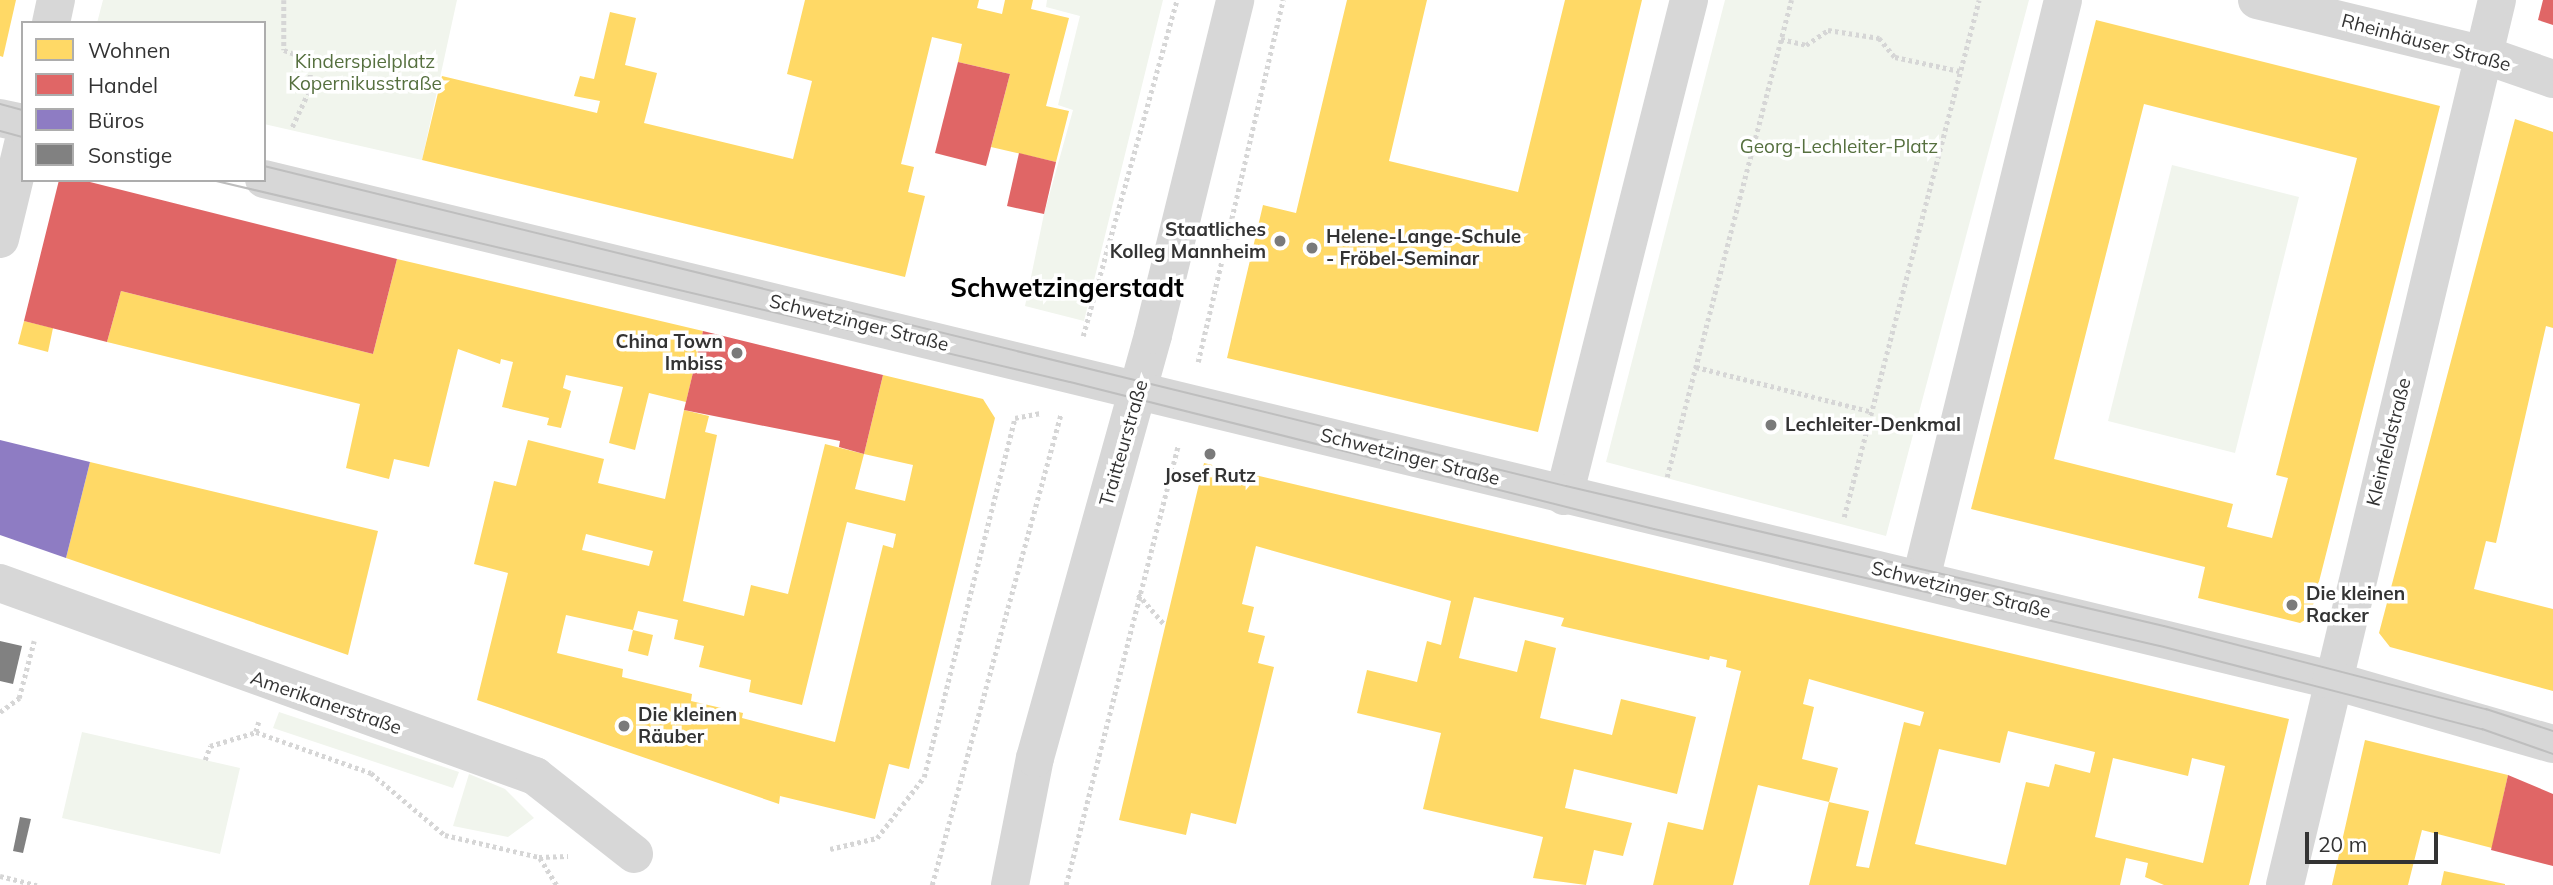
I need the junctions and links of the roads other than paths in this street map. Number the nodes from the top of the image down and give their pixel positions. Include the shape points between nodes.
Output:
1 (56, 0) edge
2 (1235, 0) edge
3 (1689, 0) edge
4 (2063, 0) edge
5 (2258, 0) edge
6 (2497, 0) edge
7 (51, 21) edge
8 (2484, 55) junction
9 (2553, 79) edge
10 (0, 118) edge
11 (21, 123) edge
12 (21, 152) edge
13 (266, 180) edge
14 (0, 239) edge
15 (1139, 390) junction
16 (1564, 496) junction
17 (1921, 579) junction
18 (0, 583) edge
19 (2331, 680) junction
20 (2553, 744) edge
21 (634, 855) road end
22 (1010, 885) edge
23 (2285, 885) edge

1 - 7 street
2 - 15 street, Traitteurstraße
3 - 16 street
4 - 17 street
5 - 8 street, Rheinhäuser Straße
6 - 8 street, Kleinfeldstraße
8 - 9 street, Rheinhäuser Straße
8 - 19 street, Kleinfeldstraße
10 - 11 street
12 - 14 street
13 - 15 street, Schwetzinger Straße via 1068,391
15 - 16 street, Schwetzinger Straße
15 - 22 street, Traitteurstraße via 1035,758
16 - 17 street, Schwetzinger Straße
17 - 19 street, Schwetzinger Straße
18 - 21 street, Amerikanerstraße via 535,776
19 - 20 street, Schwetzinger Straße
19 - 23 street, Kleinfeldstraße

